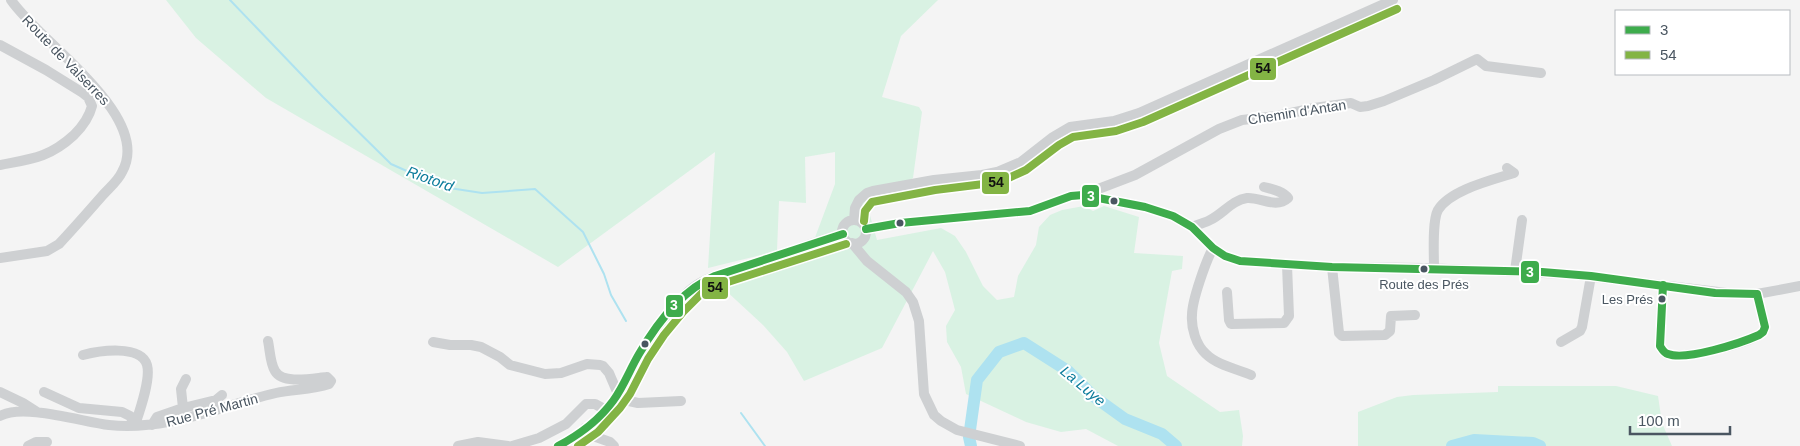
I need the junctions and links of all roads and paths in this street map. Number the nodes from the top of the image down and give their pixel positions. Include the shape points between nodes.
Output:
1 (10, 0) edge
2 (1393, 0) edge
3 (0, 45) edge
4 (1541, 73) dead end
5 (0, 165) edge
6 (1507, 168) dead end
7 (1264, 187) dead end
8 (1087, 195) junction
9 (854, 220) junction
10 (1522, 220) dead end
11 (1192, 227) junction
12 (866, 229) junction
13 (843, 234) junction
14 (857, 242) junction
15 (1213, 248) junction
16 (0, 258) edge
17 (1287, 265) junction
18 (1332, 267) junction
19 (1434, 268) junction
20 (1515, 271) junction
21 (1591, 276) junction
22 (1663, 286) junction
23 (1800, 286) edge
24 (1227, 292) dead end
25 (1757, 294) junction
26 (1414, 315) dead end
27 (268, 341) dead end
28 (433, 342) dead end
29 (1560, 342) dead end
30 (83, 355) dead end
31 (1251, 375) dead end
32 (186, 379) dead end
33 (0, 392) edge
34 (44, 392) dead end
35 (618, 394) junction
36 (222, 395) dead end
37 (681, 401) dead end
38 (183, 408) junction
39 (606, 410) junction
40 (38, 413) junction
41 (0, 416) edge
42 (135, 425) junction
43 (152, 425) junction
44 (585, 428) junction
45 (47, 442) dead end
46 (28, 446) edge
47 (458, 446) edge
48 (508, 446) edge
49 (512, 446) edge
50 (558, 446) edge
51 (614, 446) edge
52 (1020, 446) edge

1 - 16 street, Route de Valserres via 109,103 127,138 128,154 122,174 59,244 46,251
2 - 9 street via 1139,113 1070,128 1010,168 866,193 856,204
3 - 5 street via 83,93 92,106 83,126 56,149 39,157
4 - 8 street, Chemin d'Antan via 1486,66 1477,59 1368,106 1351,103 1242,120 1219,129 1135,175
6 - 19 street via 1514,173 1450,198 1438,211 1434,229
7 - 11 street via 1288,198 1282,203 1255,198 1240,200 1210,220
8 - 11 street via 1145,207 1173,216
8 - 12 street via 1071,196 1030,210
9 - 12 street
9 - 13 street via 845,224
10 - 20 street
11 - 15 street
12 - 14 street via 865,237
13 - 14 street via 848,242
13 - 35 street via 722,273 698,284 676,304 651,336
14 - 52 street via 866,262 906,292 913,302 919,321 924,394 934,415 957,430
15 - 17 street via 1240,261
15 - 31 street via 1207,258 1192,313 1196,339 1205,354
17 - 18 street
17 - 24 street via 1289,316 1284,323 1231,324
18 - 19 street
18 - 26 street via 1339,333 1342,336 1385,334 1390,331 1391,316
19 - 20 street
20 - 21 street
21 - 22 street
21 - 29 street via 1582,328
22 - 25 street
22 - 25 street via 1660,346 1670,355 1711,351 1759,335 1764,327
23 - 25 street
27 - 43 street, Rue Pré Martin via 273,367 280,377 287,380 327,377 331,381 329,384 275,393 179,421
28 - 35 street via 471,345 510,365 545,374 561,373 587,364 600,365 609,373
30 - 42 street via 97,351 123,351 142,357 147,369 145,391
32 - 38 street via 181,389
33 - 40 street
34 - 42 street via 79,408 122,412 130,416
35 - 37 street via 638,403
35 - 39 street
36 - 38 street via 216,400
38 - 43 street via 157,417
39 - 44 street
39 - 49 street via 595,404 586,404 566,424 539,438
40 - 41 street, Rue Pré Martin via 7,412
40 - 42 street, Rue Pré Martin
42 - 43 street, Rue Pré Martin
44 - 50 street
44 - 51 street via 593,436
45 - 46 street
47 - 48 street via 478,442

